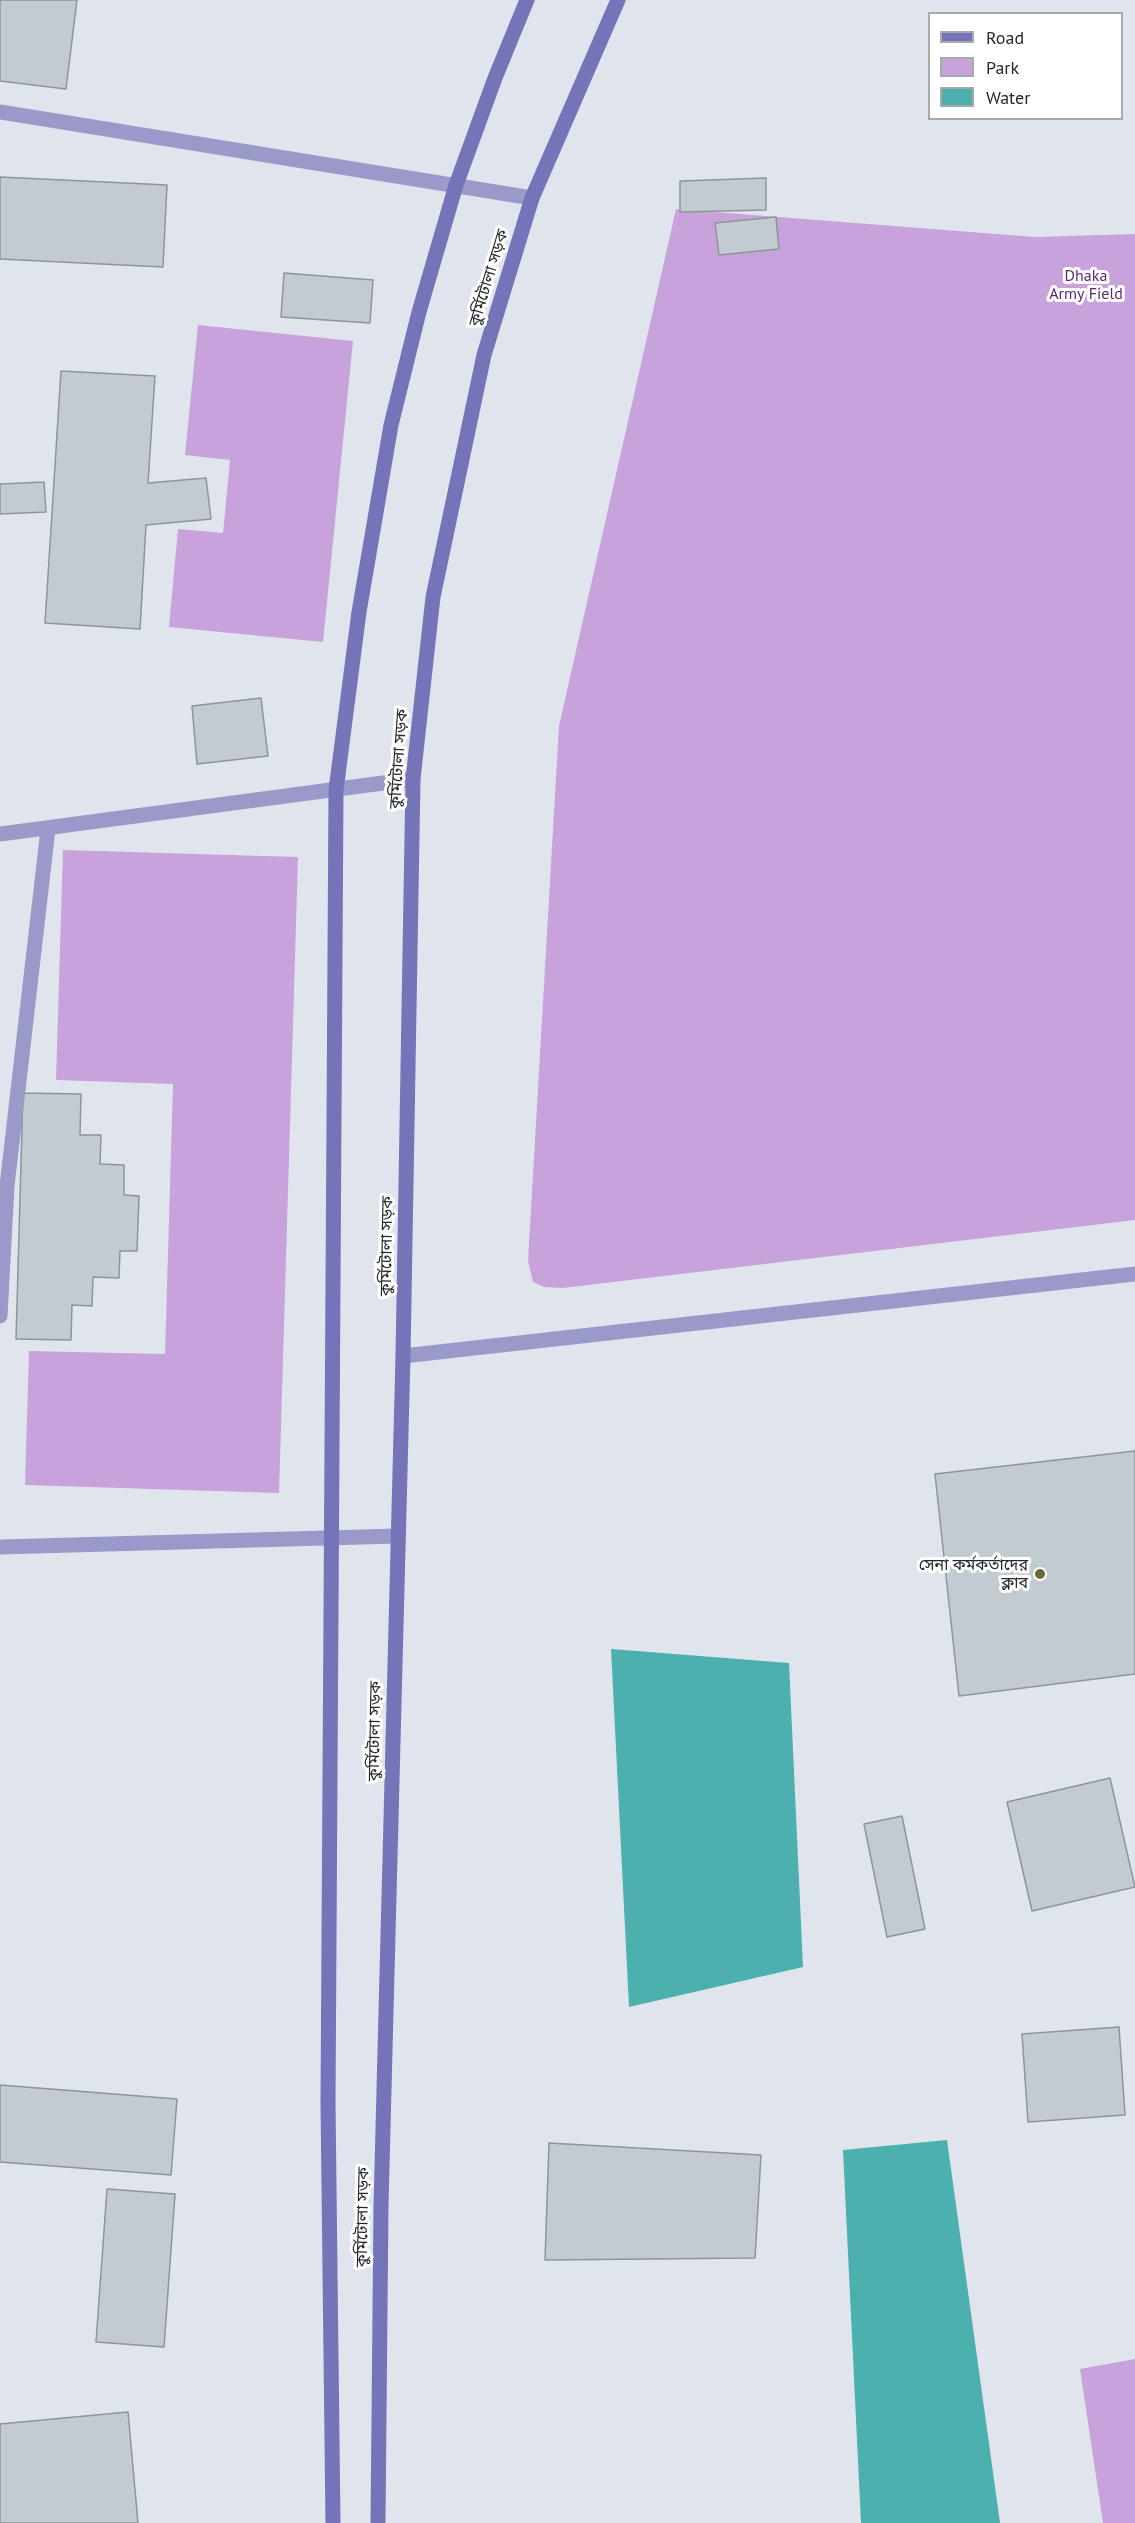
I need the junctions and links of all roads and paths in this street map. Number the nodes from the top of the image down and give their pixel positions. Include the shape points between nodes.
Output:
1 (527, 0) edge
2 (614, 1) edge
3 (0, 112) edge
4 (456, 185) junction
5 (532, 198) junction
6 (413, 779) junction
7 (336, 790) junction
8 (48, 829) junction
9 (0, 834) edge
10 (1135, 1274) edge
11 (0, 1316) edge
12 (403, 1356) junction
13 (398, 1536) junction
14 (332, 1538) junction
15 (0, 1547) edge
16 (333, 2523) edge
17 (378, 2523) edge

1 - 4 main road, কুর্মিটোলা সড়ক
2 - 5 main road, কুর্মিটোলা সড়ক
3 - 4 street
4 - 5 street
4 - 7 main road, কুর্মিটোলা সড়ক via 391,425 359,612
5 - 6 main road, কুর্মিটোলা সড়ক via 484,355 433,597
6 - 7 street
6 - 12 main road, কুর্মিটোলা সড়ক
7 - 8 street
7 - 14 main road, কুর্মিটোলা সড়ক
8 - 9 street
8 - 11 street via 7,1186
10 - 12 street
12 - 13 main road, কুর্মিটোলা সড়ক
13 - 14 street
13 - 17 main road, কুর্মিটোলা সড়ক via 381,2205
14 - 15 street
14 - 16 main road, কুর্মিটোলা সড়ক via 328,2102

